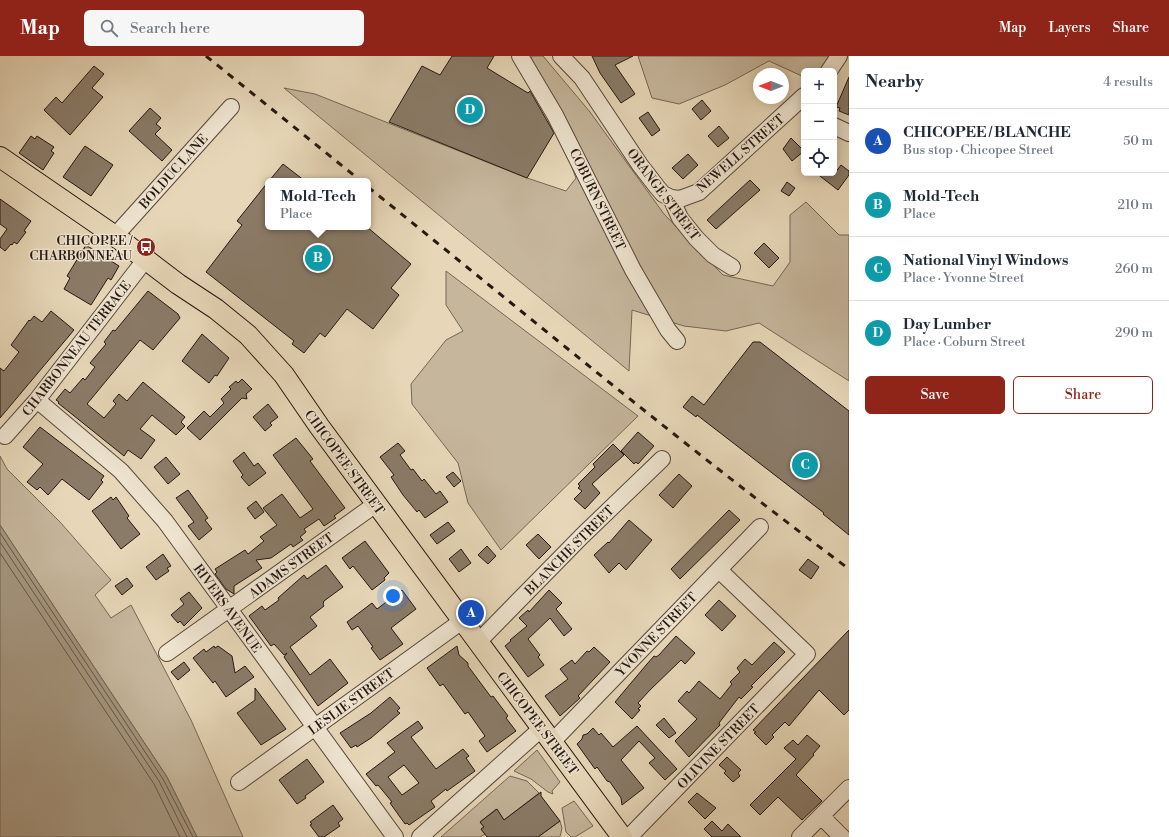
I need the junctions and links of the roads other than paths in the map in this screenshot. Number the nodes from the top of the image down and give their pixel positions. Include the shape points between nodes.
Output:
1 (520, 56) edge
2 (561, 56) edge
3 (839, 56) edge
4 (831, 68) edge
5 (801, 104) edge
6 (231, 107) dead end
7 (837, 127) edge
8 (849, 133) edge
9 (0, 157) edge
10 (671, 198) junction
11 (115, 236) junction
12 (145, 260) junction
13 (732, 267) dead end
14 (677, 341) dead end
15 (38, 400) junction
16 (5, 436) dead end
17 (662, 458) dead end
18 (376, 504) junction
19 (760, 527) dead end
20 (719, 570) junction
21 (230, 609) junction
22 (462, 621) junction
23 (478, 642) junction
24 (167, 653) dead end
25 (315, 728) junction
26 (547, 735) junction
27 (239, 782) dead end
28 (849, 788) edge
29 (821, 816) junction
30 (395, 837) edge
31 (420, 837) edge
32 (622, 837) edge
33 (629, 837) edge
34 (800, 837) edge
35 (842, 837) edge

1 - 14 street, COBURN STREET via 555,115 633,270
2 - 10 street, ORANGE STREET via 582,78 657,187
3 - 4 street
5 - 10 street, NEWELL STREET via 699,192 680,199
6 - 11 street, BOLDUC LANE
7 - 8 street
9 - 11 main road, CHICOPEE STREET
10 - 13 street, ORANGE STREET via 680,218 696,238 713,255
11 - 12 main road, CHICOPEE STREET
12 - 15 street, CHARBONNEAU TERRACE
12 - 18 main road, CHICOPEE STREET via 216,309 248,335 284,375
15 - 16 street, CHARBONNEAU TERRACE
15 - 21 street, RIVERS AVENUE via 121,471 165,521
17 - 23 street, BLANCHE STREET
18 - 21 street, ADAMS STREET
18 - 22 main road, CHICOPEE STREET
19 - 20 street, YVONNE STREET
20 - 26 street, YVONNE STREET
20 - 33 street, OLIVINE STREET via 807,654
21 - 24 street, ADAMS STREET
21 - 25 street, RIVERS AVENUE
22 - 23 main road, CHICOPEE STREET
22 - 25 street, LESLIE STREET
23 - 26 main road, CHICOPEE STREET
25 - 27 street, LESLIE STREET
25 - 30 street, RIVERS AVENUE
26 - 31 street, YVONNE STREET
26 - 32 main road, CHICOPEE STREET
28 - 29 street
29 - 34 street
29 - 35 street

